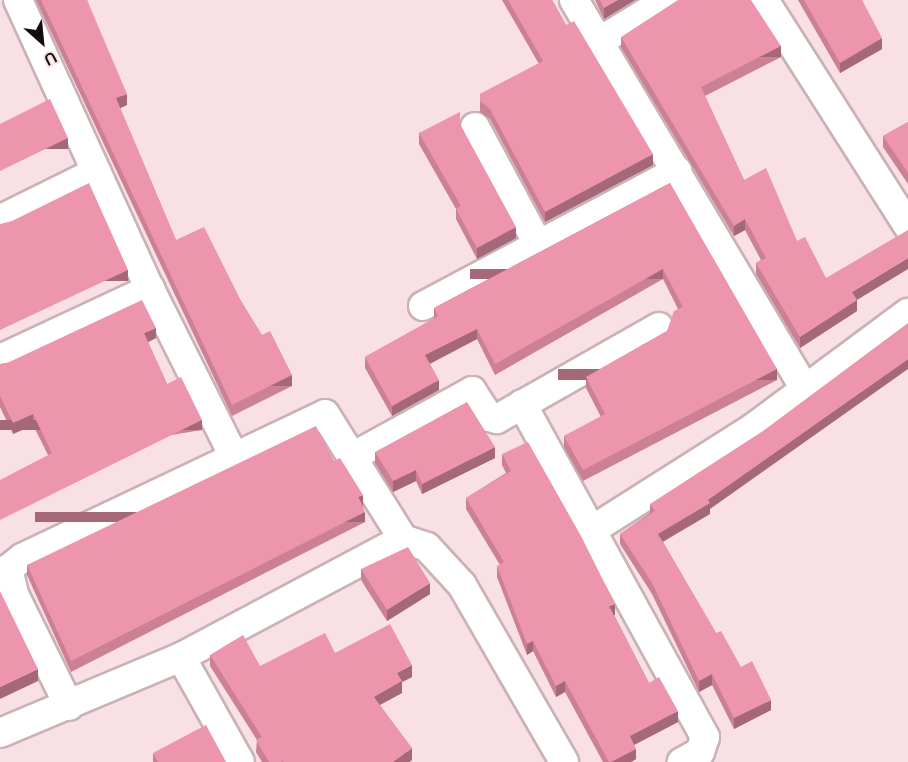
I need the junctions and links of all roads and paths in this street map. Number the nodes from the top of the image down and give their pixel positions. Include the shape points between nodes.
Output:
1 (18, 0) edge
2 (574, 0) edge
3 (667, 0) edge
4 (764, 0) edge
5 (600, 41) junction
6 (476, 127) dead end
7 (677, 171) junction
8 (96, 172) junction
9 (5, 217) dead end
10 (908, 226) edge
11 (539, 246) junction
12 (150, 289) junction
13 (423, 306) dead end
14 (908, 314) edge
15 (659, 327) dead end
16 (0, 359) edge
17 (805, 389) junction
18 (522, 404) junction
19 (233, 455) junction
20 (354, 456) junction
21 (589, 532) junction
22 (404, 539) junction
23 (181, 657) junction
24 (69, 706) junction
25 (0, 731) edge
26 (240, 762) edge
27 (564, 762) edge
28 (682, 762) edge

1 - 8 street
2 - 5 street
3 - 5 street
4 - 10 street
5 - 7 street
6 - 11 street
7 - 11 street
7 - 17 street
8 - 9 street
8 - 12 street
11 - 13 street
12 - 16 street
12 - 19 street
14 - 17 street
15 - 18 street
17 - 21 street
18 - 20 street via 491,419 472,391
18 - 21 street
19 - 20 street via 325,414
19 - 24 street via 8,569 14,594
20 - 22 street
21 - 28 street via 705,737 700,752
22 - 23 street
22 - 27 street via 427,547 462,585
23 - 24 street
23 - 26 street
24 - 25 street

